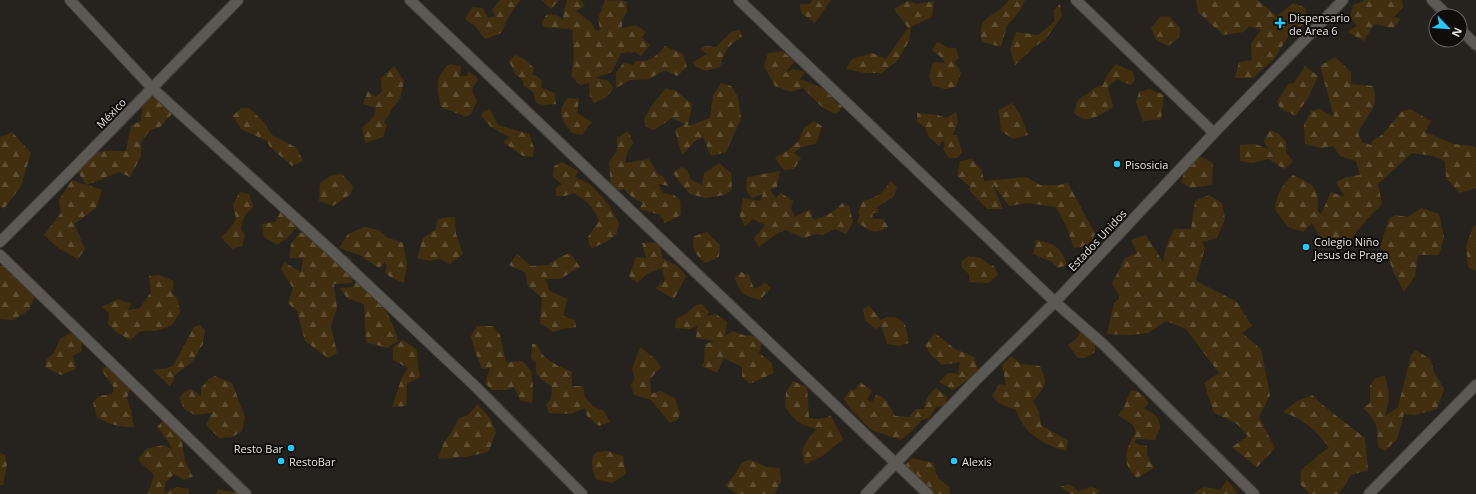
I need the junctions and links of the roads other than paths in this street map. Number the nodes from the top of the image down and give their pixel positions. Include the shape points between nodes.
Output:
1 (70, 0) edge
2 (238, 0) edge
3 (410, 0) edge
4 (739, 0) edge
5 (1076, 0) edge
6 (1343, 0) edge
7 (1432, 0) edge
8 (1440, 8) edge
9 (1468, 36) edge
10 (1476, 45) edge
11 (152, 88) junction
12 (1214, 133) junction
13 (0, 242) edge
14 (0, 254) edge
15 (1055, 302) junction
16 (1476, 385) edge
17 (895, 464) junction
18 (246, 494) edge
19 (582, 494) edge
20 (866, 494) edge
21 (928, 494) edge
22 (1254, 494) edge
23 (1369, 494) edge

1 - 11 street
2 - 11 street, México
3 - 17 street
4 - 15 street
5 - 12 street
6 - 12 street, Estados Unidos
7 - 8 street
9 - 10 street
11 - 13 street, México
11 - 19 street via 334,253 477,388
12 - 15 street, Estados Unidos
14 - 18 street
15 - 17 street, Estados Unidos
15 - 22 street via 1104,345
16 - 23 street
17 - 20 street, Estados Unidos
17 - 21 street

